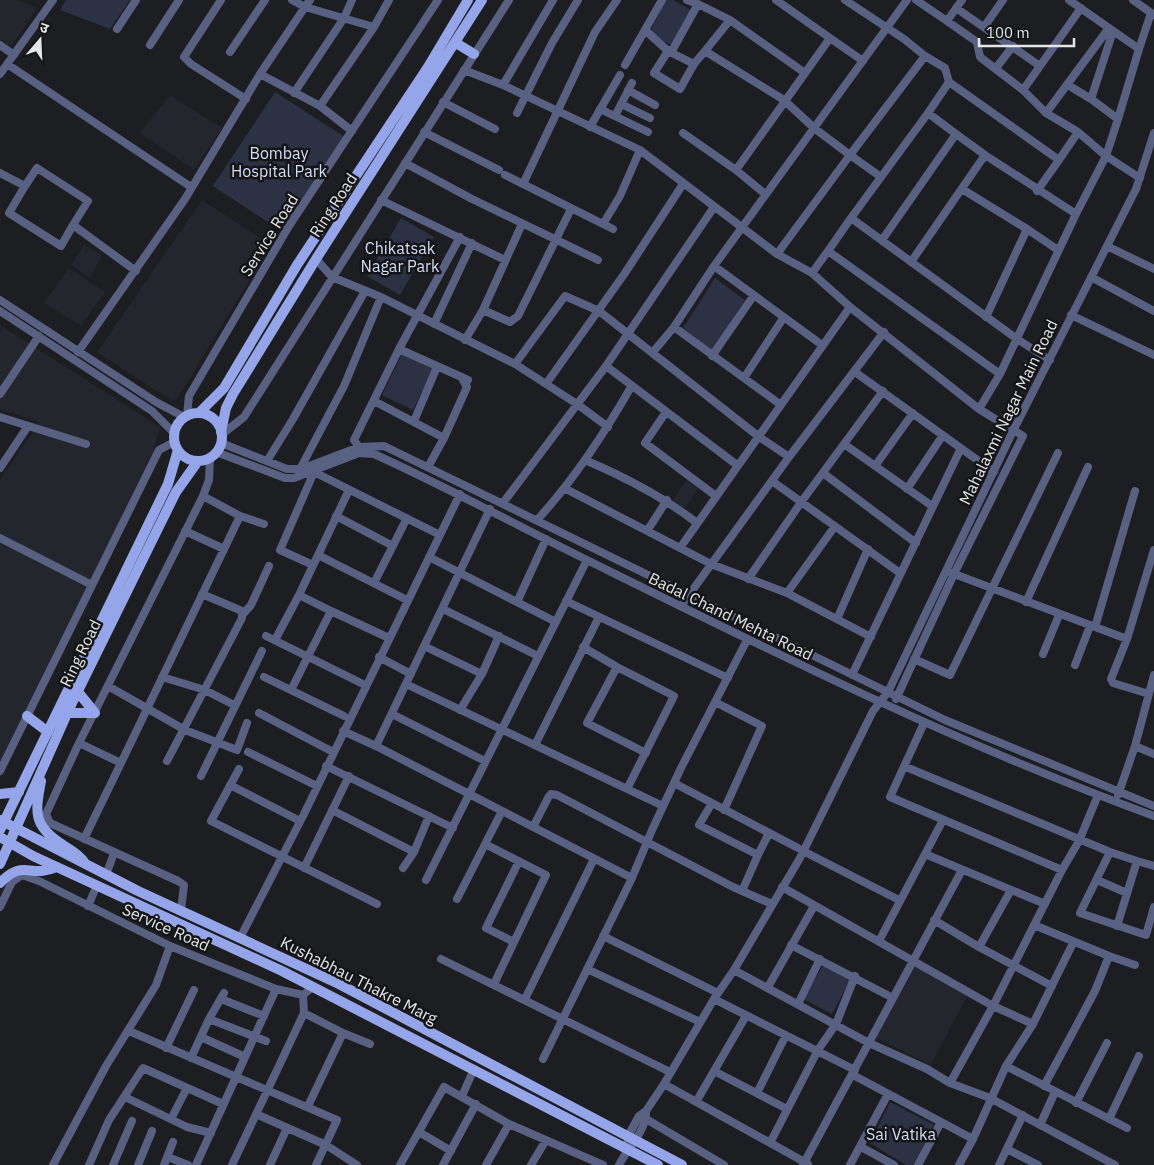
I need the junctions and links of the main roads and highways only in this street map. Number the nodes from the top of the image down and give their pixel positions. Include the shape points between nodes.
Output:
1 (468, 0) edge
2 (482, 0) edge
3 (456, 43) junction
4 (474, 54) road end
5 (199, 413) junction
6 (175, 442) junction
7 (218, 444) junction
8 (198, 461) junction
9 (78, 692) junction
10 (68, 712) junction
11 (27, 716) road end
12 (48, 732) junction
13 (44, 766) junction
14 (19, 792) junction
15 (0, 794) edge
16 (1, 824) edge
17 (17, 830) junction
18 (0, 837) edge
19 (10, 844) junction
20 (0, 864) edge
21 (86, 866) junction
22 (57, 867) junction
23 (0, 883) edge
24 (658, 1165) edge
25 (682, 1165) edge

1 - 5 main road, Ring Road via 428,67 297,265 224,388
2 - 3 main road, Ring Road
3 - 4 main road
3 - 7 main road, Ring Road via 233,394 226,408
5 - 6 main road via 186,416
5 - 7 main road via 213,419
6 - 8 main road via 183,456
6 - 12 main road, Ring Road via 168,484
7 - 8 main road
8 - 9 main road, Ring Road via 176,492
9 - 10 main road, Ring Road
9 - 10 main road via 94,713
10 - 13 main road, Ring Road
11 - 12 main road
12 - 14 main road, Ring Road
13 - 17 main road, Ring Road
13 - 21 main road via 36,807 38,820 45,832 75,852
14 - 15 main road
14 - 16 main road, Ring Road
16 - 17 main road, Kushabhau Thakre Marg
17 - 19 main road, Ring Road
17 - 21 main road, Kushabhau Thakre Marg
18 - 19 main road, Kushabhau Thakre Marg
19 - 20 main road, Ring Road
19 - 22 main road, Kushabhau Thakre Marg
21 - 25 main road, Kushabhau Thakre Marg via 339,984
22 - 23 main road via 41,872 16,870
22 - 24 main road, Kushabhau Thakre Marg via 313,986

